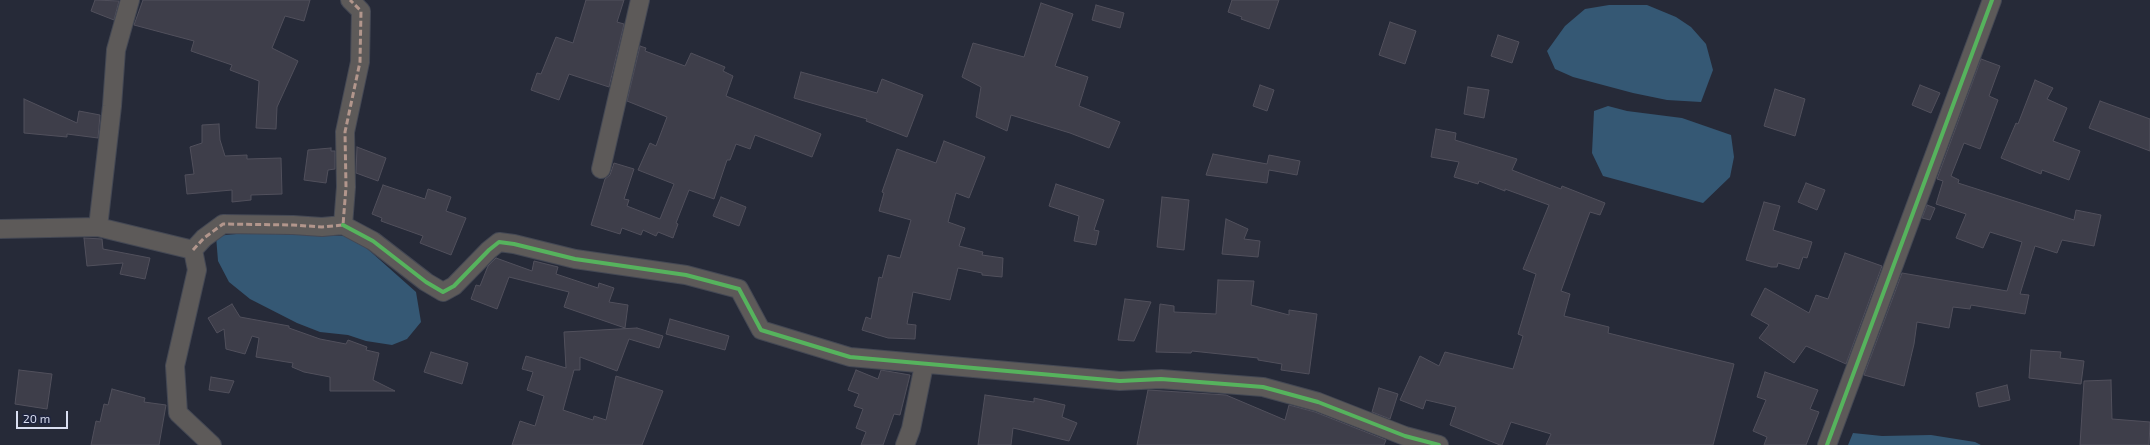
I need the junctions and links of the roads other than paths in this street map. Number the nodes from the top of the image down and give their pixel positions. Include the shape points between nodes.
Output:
1 (130, 0) edge
2 (350, 0) edge
3 (640, 0) edge
4 (1992, 0) edge
5 (601, 169) dead end
6 (343, 225) junction
7 (98, 227) junction
8 (0, 229) edge
9 (193, 250) junction
10 (924, 365) junction
11 (1403, 440) edge
12 (212, 445) edge
13 (905, 445) edge
14 (1439, 445) edge
15 (1827, 445) edge

1 - 7 street via 116,50
2 - 6 street via 361,11 360,62 345,132 346,187
3 - 5 street
4 - 15 street
6 - 9 street via 322,227 223,224
6 - 10 street via 374,241 426,282 443,292 454,286 499,242 514,244 575,259 686,276 739,289 761,330 850,357
7 - 8 street
7 - 9 street
9 - 12 street via 197,270 175,366 178,412
10 - 11 street via 1120,381 1161,379 1263,387 1318,402
10 - 13 street via 911,429
11 - 14 street

